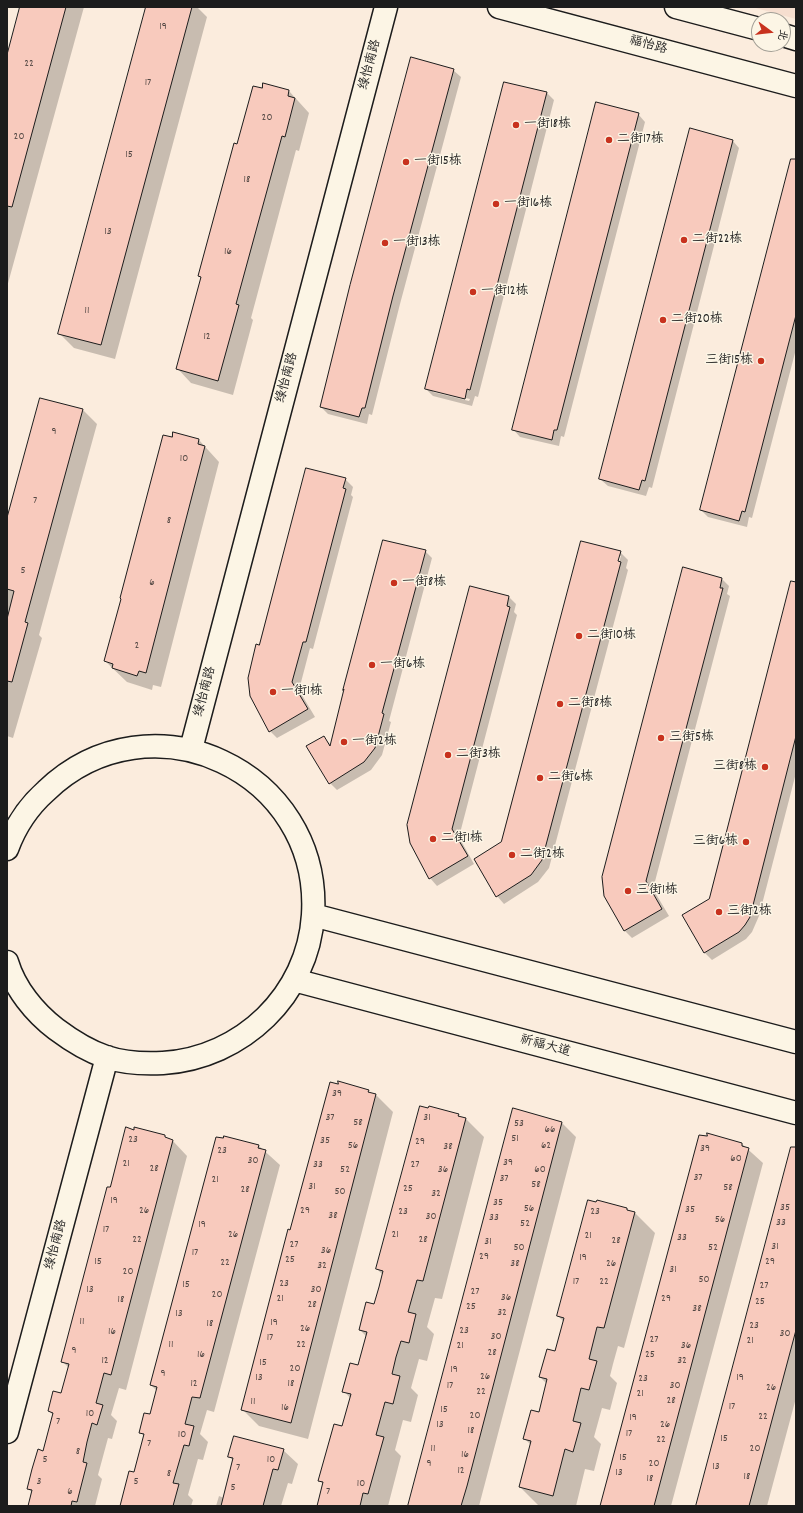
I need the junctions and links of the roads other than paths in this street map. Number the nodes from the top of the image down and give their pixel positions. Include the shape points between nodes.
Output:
1 (386, 7) edge
2 (500, 7) edge
3 (676, 7) edge
4 (751, 27) edge
5 (796, 86) edge
6 (191, 750) junction
7 (9, 840) edge
8 (313, 915) junction
9 (7, 962) edge
10 (294, 980) junction
11 (796, 1042) edge
12 (107, 1057) junction
13 (796, 1113) edge
14 (7, 1432) edge

1 - 6 street, 绿怡南路
2 - 5 street, 福怡路
3 - 4 street
6 - 7 street via 156,745 122,749 89,760 59,778 32,804
6 - 8 street via 221,760 248,776 272,797 291,823 304,852 312,883
8 - 10 street via 307,949
8 - 11 street
9 - 12 street via 24,995 43,1018 73,1042
10 - 12 street via 274,1010 254,1029 218,1051 182,1062 144,1064
10 - 13 street, 祈福大道
12 - 14 street, 绿怡南路

